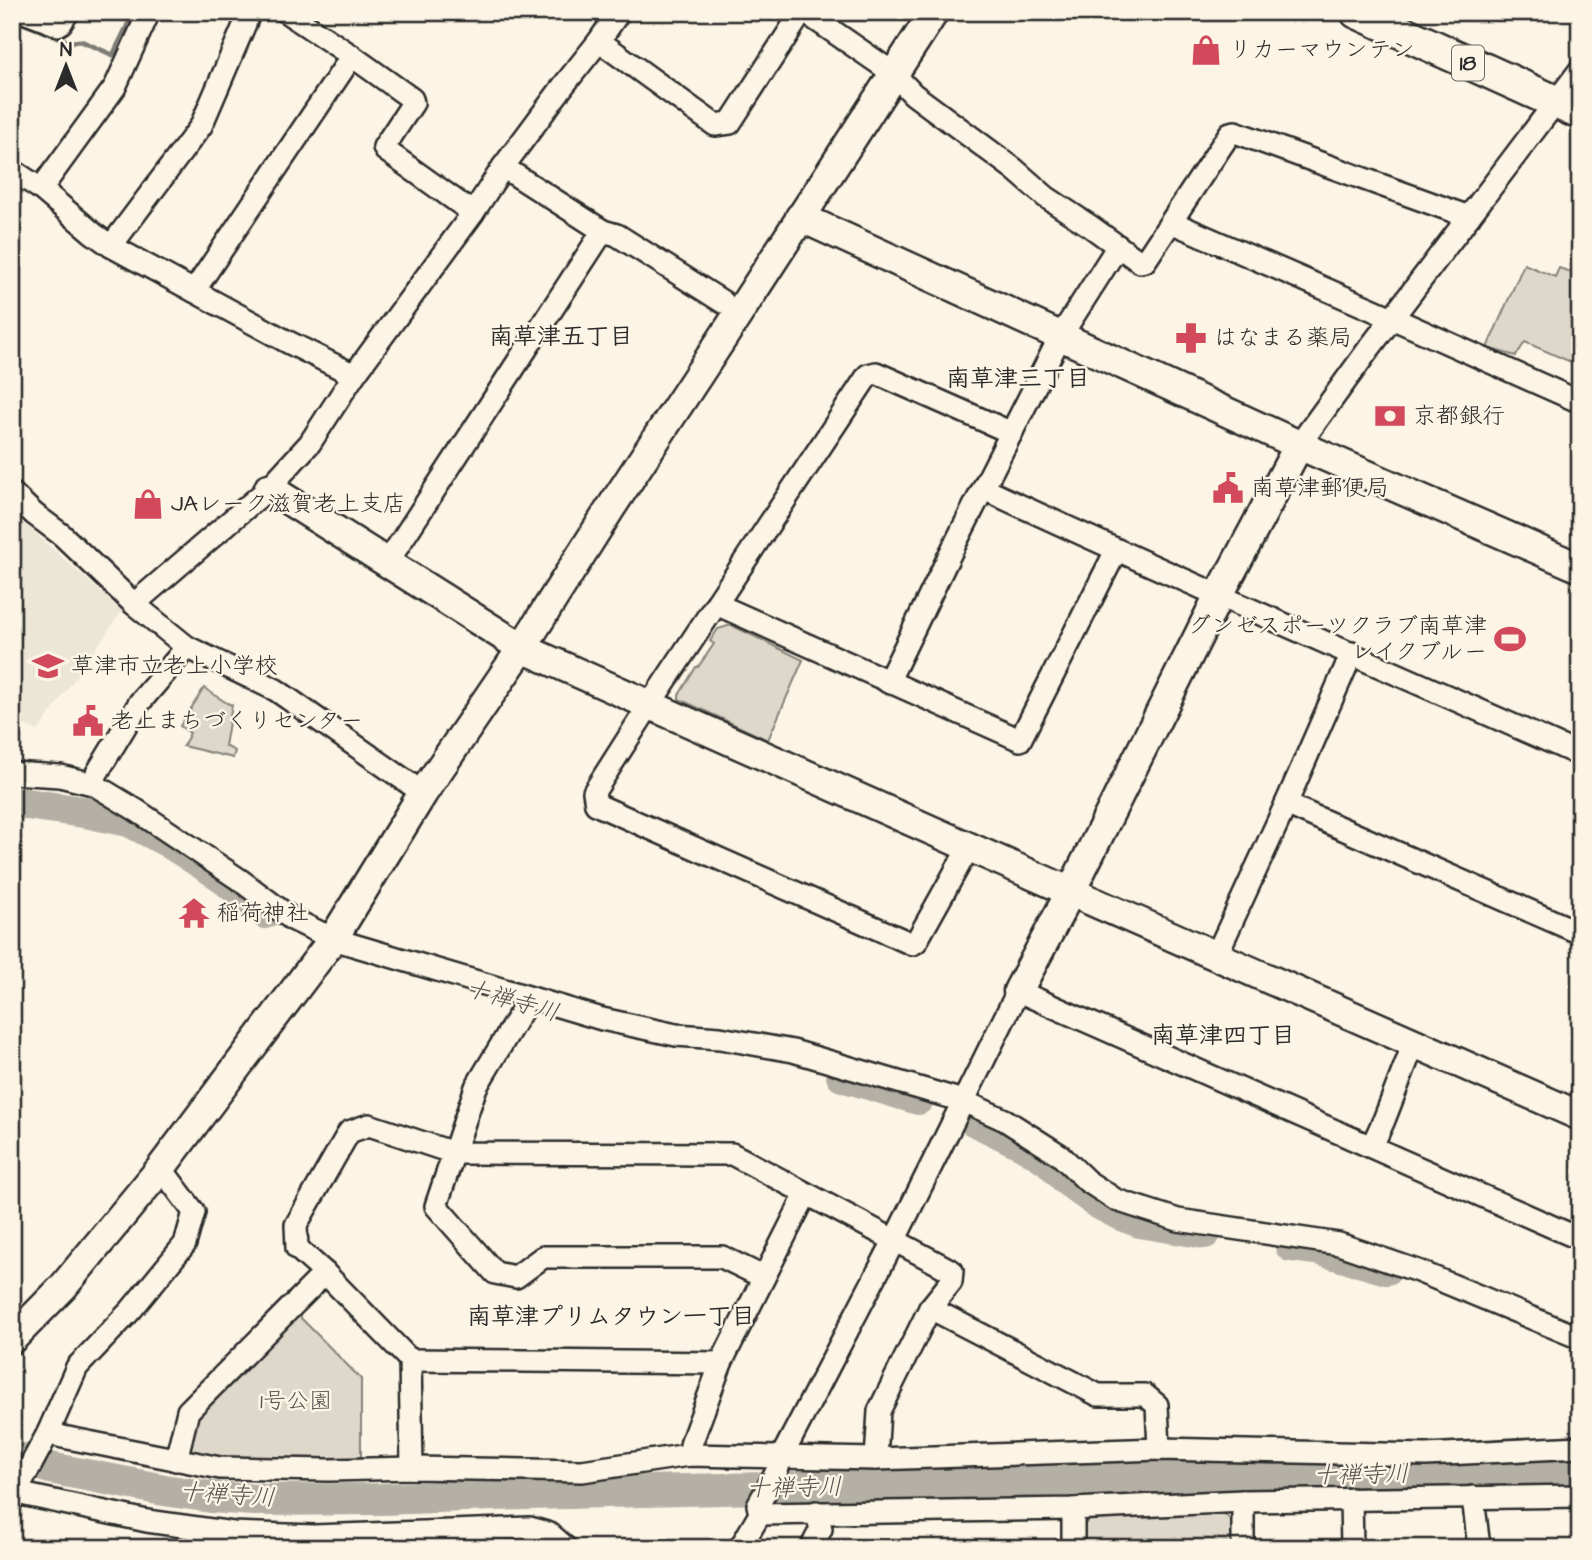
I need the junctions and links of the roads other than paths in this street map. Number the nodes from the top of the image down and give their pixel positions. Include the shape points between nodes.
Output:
1 (24, 12) edge
2 (68, 12) edge
3 (149, 12) edge
4 (250, 12) edge
5 (286, 12) edge
6 (619, 12) edge
7 (804, 12) edge
8 (934, 12) edge
9 (1357, 12) edge
10 (599, 41) junction
11 (352, 56) junction
12 (1580, 70) edge
13 (894, 73) junction
14 (1567, 108) edge
15 (503, 167) junction
16 (12, 170) edge
17 (41, 189) junction
18 (472, 213) junction
19 (800, 217) junction
20 (1469, 217) junction
21 (1171, 222) junction
22 (603, 231) junction
23 (111, 246) junction
24 (1118, 246) junction
25 (194, 291) junction
26 (723, 302) dead end
27 (1392, 318) junction
28 (1060, 337) junction
29 (354, 375) junction
30 (1580, 402) edge
31 (1012, 433) junction
32 (1298, 445) junction
33 (269, 488) junction
34 (984, 489) junction
35 (12, 493) edge
36 (1116, 551) junction
37 (387, 563) junction
38 (1580, 568) edge
39 (1219, 595) junction
40 (134, 604) junction
41 (716, 604) junction
42 (187, 647) junction
43 (522, 648) junction
44 (1352, 653) junction
45 (888, 682) junction
46 (650, 704) junction
47 (1580, 755) edge
48 (12, 772) edge
49 (93, 784) junction
50 (423, 793) junction
51 (1286, 804) junction
52 (969, 848) junction
53 (1070, 891) junction
54 (1580, 933) edge
55 (333, 939) junction
56 (1216, 956) junction
57 (1018, 991) junction
58 (526, 997) junction
59 (1414, 1043) junction
60 (963, 1101) junction
61 (1580, 1116) edge
62 (1372, 1146) junction
63 (454, 1153) junction
64 (161, 1168) junction
65 (806, 1194) junction
66 (1580, 1239) edge
67 (894, 1241) junction
68 (325, 1273) junction
69 (763, 1277) junction
70 (930, 1308) junction
71 (1580, 1338) edge
72 (12, 1339) edge
73 (410, 1360) junction
74 (721, 1363) junction
75 (45, 1439) junction
76 (1580, 1447) edge
77 (1159, 1449) junction
78 (689, 1455) junction
79 (876, 1459) junction
80 (176, 1460) junction
81 (779, 1464) junction
82 (412, 1468) junction
83 (17, 1490) edge
84 (1580, 1496) edge
85 (1473, 1497) junction
86 (1351, 1499) junction
87 (1243, 1501) junction
88 (759, 1509) junction
89 (1073, 1509) junction
90 (816, 1512) junction
91 (232, 1540) edge
92 (566, 1548) edge
93 (740, 1548) edge
94 (811, 1548) edge
95 (1073, 1548) edge
96 (1243, 1548) edge
97 (1352, 1548) edge
98 (1481, 1548) edge

1 - 2 street via 58,25
3 - 17 street via 115,87
4 - 23 street via 201,126
5 - 11 street
6 - 10 street
7 - 10 street via 730,123 715,125
7 - 13 street
8 - 13 street
9 - 14 main road, 18
10 - 15 street
11 - 18 street via 412,99 385,150
11 - 25 street
12 - 14 street
13 - 19 street
13 - 24 street via 913,94 1046,197
14 - 20 street
15 - 18 street
15 - 22 street
16 - 17 street
17 - 23 street
18 - 29 street
19 - 28 street
19 - 43 street
20 - 21 street via 1235,132
20 - 27 street
21 - 24 street via 1145,261
21 - 27 street
22 - 26 street via 617,235
22 - 37 street
23 - 25 street
24 - 28 street
25 - 29 street
27 - 30 street
27 - 32 street
28 - 31 street
28 - 32 street
29 - 33 street via 310,443
31 - 34 street
31 - 41 street via 876,373 868,375
32 - 38 street
32 - 39 street
33 - 37 street
33 - 40 street
34 - 36 street
34 - 45 street
35 - 40 street
36 - 39 street
36 - 45 street via 1020,740
37 - 43 street
39 - 44 street
39 - 53 street
40 - 42 street
41 - 45 street
41 - 46 street
42 - 49 street via 140,702
42 - 50 street via 276,690
43 - 46 street
43 - 50 street
44 - 47 street
44 - 51 street
46 - 52 street
46 - 52 street via 594,792 596,804 912,944
48 - 49 street
49 - 55 street via 292,919
50 - 55 street
51 - 54 street
51 - 56 street
52 - 53 street
53 - 56 street
53 - 57 street
55 - 58 street
55 - 64 street
56 - 59 street
57 - 60 street
57 - 62 street
58 - 60 street via 676,1035 793,1051
58 - 63 street via 522,1012 476,1087
59 - 61 street
59 - 62 street
60 - 67 street
60 - 71 street via 1005,1119 1116,1200 1178,1220 1339,1244 1418,1271
62 - 66 street
63 - 65 street via 732,1154
63 - 68 street via 369,1125 349,1132 296,1225 297,1248
63 - 69 street via 436,1206 495,1273 516,1277 543,1257 722,1257
64 - 72 street via 63,1287
64 - 75 street via 194,1212 185,1244 77,1367
65 - 67 street
65 - 69 street
67 - 70 street via 952,1271 951,1282
67 - 81 street
68 - 73 street
68 - 80 street via 188,1411
69 - 74 street
70 - 77 street via 1098,1395 1145,1395 1157,1405
70 - 79 street via 879,1411
73 - 74 street
73 - 82 street
74 - 78 street
75 - 80 street via 63,1437
75 - 83 street
76 - 77 street via 1426,1455
77 - 79 street
78 - 81 street
78 - 82 street via 582,1471
79 - 81 street
80 - 82 street via 220,1468
81 - 88 street
83 - 91 street
84 - 85 street
85 - 86 street
85 - 98 street
86 - 87 street
86 - 97 street
87 - 89 street
87 - 96 street
88 - 90 street
88 - 93 street
89 - 90 street
89 - 95 street
90 - 94 street via 821,1530
91 - 92 street via 530,1528 550,1534

